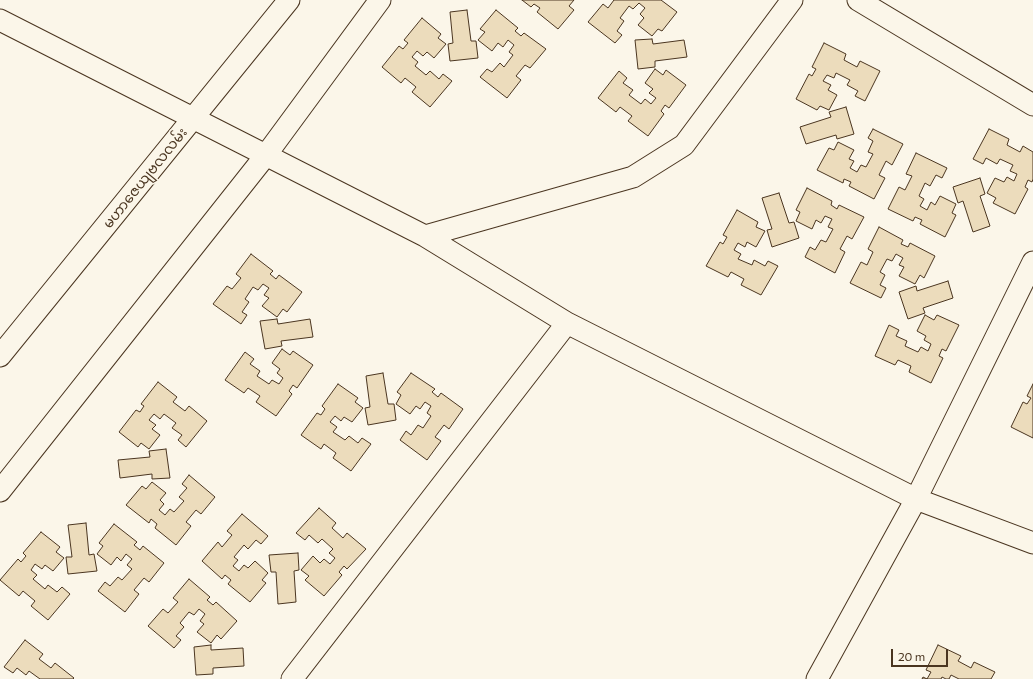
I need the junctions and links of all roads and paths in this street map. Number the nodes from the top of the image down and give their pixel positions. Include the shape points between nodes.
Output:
1 (289, 0) edge
2 (380, 0) edge
3 (792, 0) edge
4 (858, 0) edge
5 (0, 20) edge
6 (1033, 105) edge
7 (194, 118) junction
8 (266, 155) junction
9 (425, 236) junction
10 (1033, 262) edge
11 (567, 323) junction
12 (0, 356) edge
13 (0, 490) edge
14 (916, 499) junction
15 (1033, 543) edge
16 (292, 679) edge
17 (818, 679) edge

1 - 7 street, မဟာဇေယျဗလလမ်း
2 - 8 street
3 - 9 street via 684,145 634,177
4 - 6 street
5 - 7 street
7 - 8 street
7 - 12 street, မဟာဇေယျဗလလမ်း
8 - 9 street
8 - 13 street
9 - 11 street
10 - 14 street
11 - 14 street
11 - 16 street
14 - 15 street
14 - 17 street

